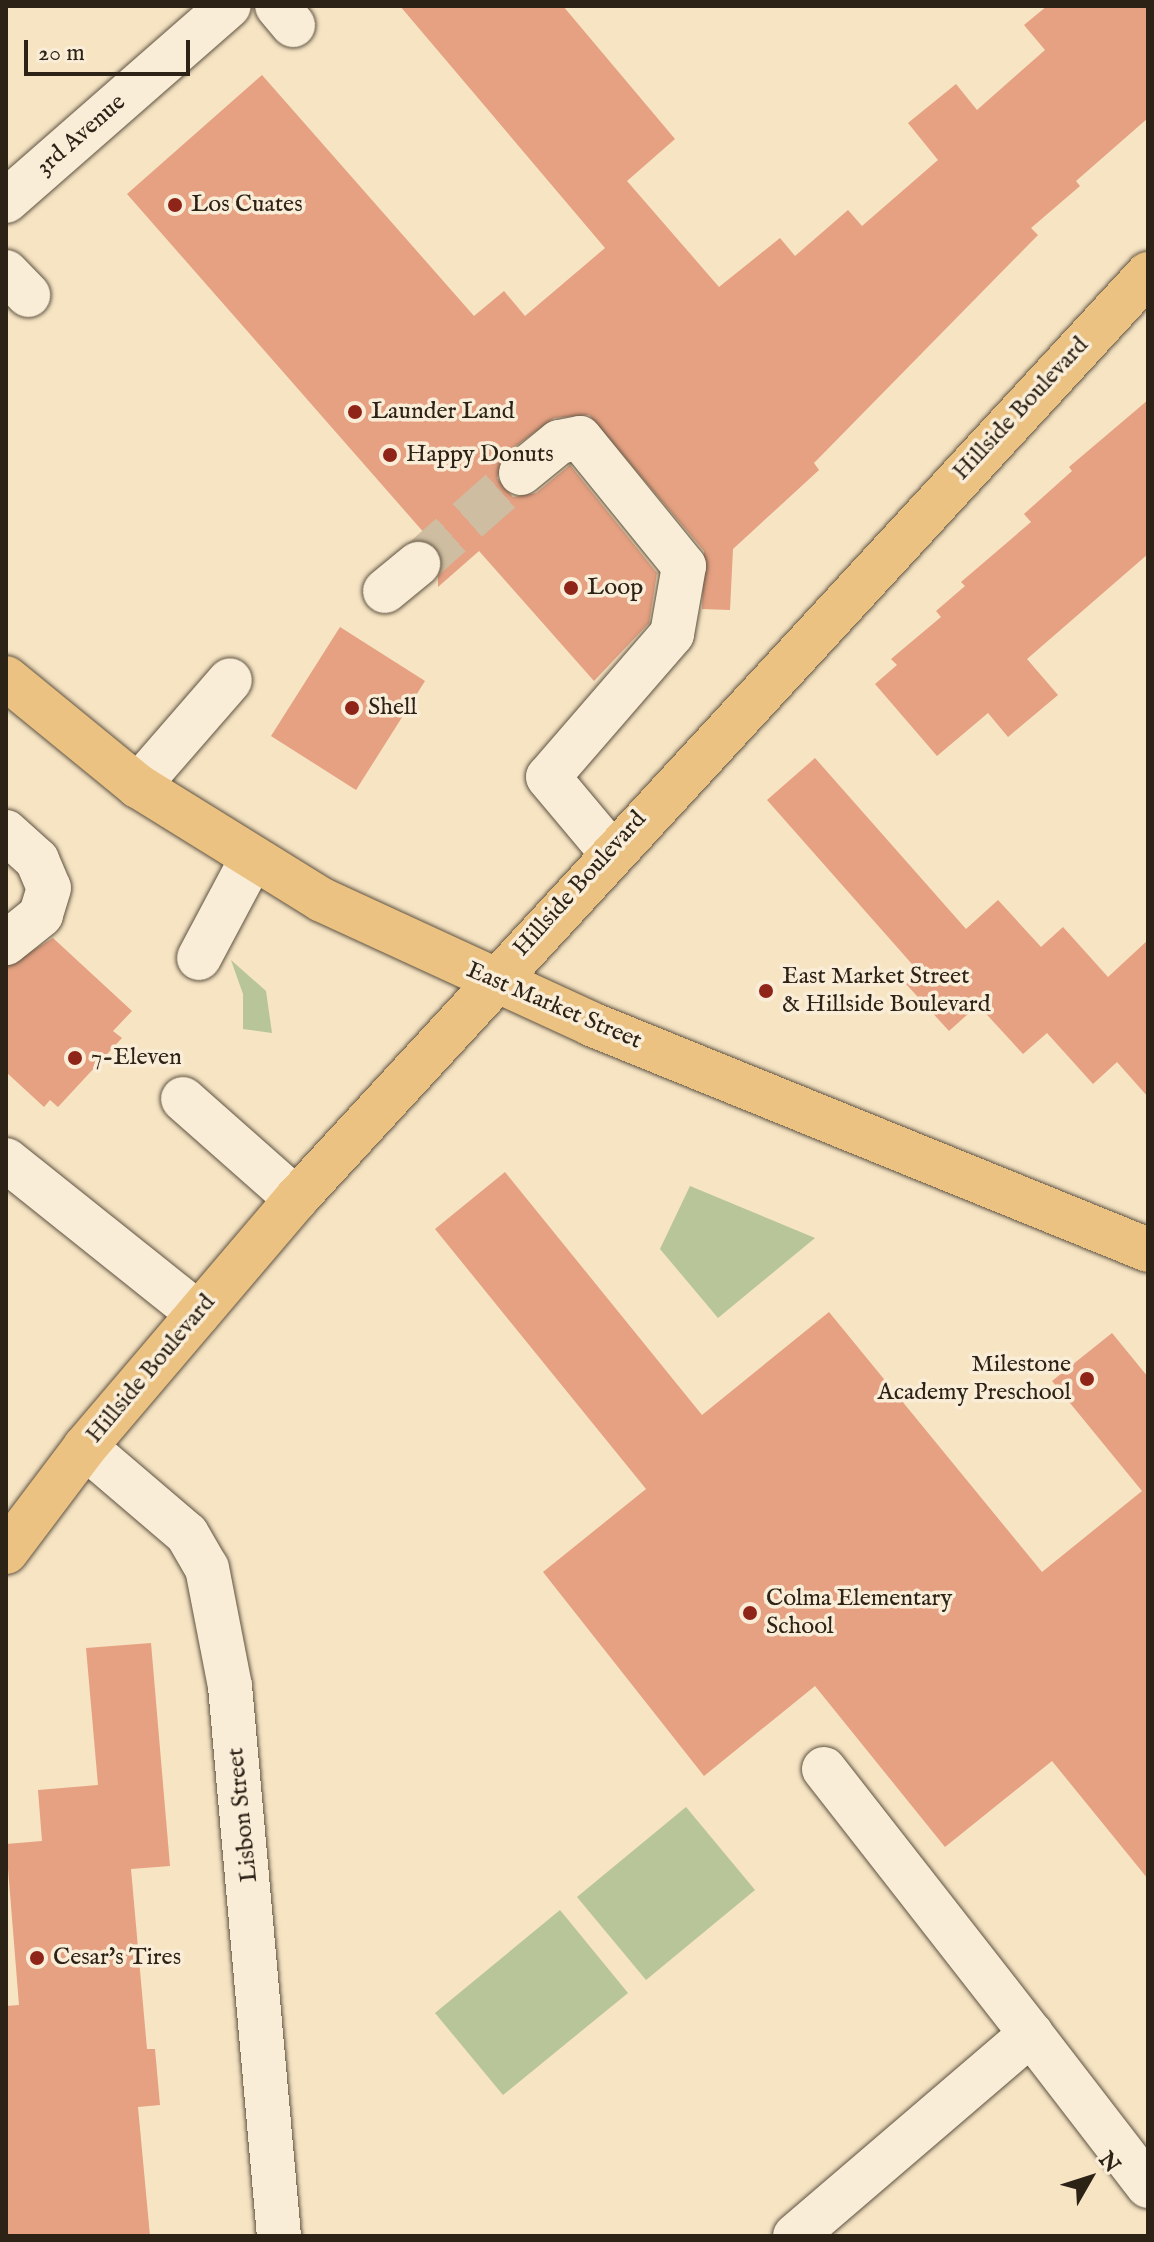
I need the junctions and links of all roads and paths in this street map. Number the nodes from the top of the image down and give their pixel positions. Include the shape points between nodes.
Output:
1 (229, 6) edge
2 (6, 201) edge
3 (1148, 274) edge
4 (521, 473) tunnel mouth
5 (6, 678) edge
6 (230, 680) dead end
7 (138, 786) junction
8 (6, 832) edge
9 (610, 851) junction
10 (251, 860) junction
11 (6, 943) edge
12 (199, 958) dead end
13 (492, 981) junction
14 (183, 1099) dead end
15 (6, 1160) edge
16 (296, 1199) junction
17 (1148, 1250) edge
18 (198, 1313) junction
19 (85, 1447) junction
20 (6, 1552) edge
21 (824, 1769) dead end
22 (1031, 2034) junction
23 (1148, 2186) edge
24 (279, 2236) edge
25 (795, 2236) edge

1 - 2 street, 3rd Avenue
3 - 9 main road, Hillside Boulevard
4 - 9 street via 559,442 580,438 684,566 672,634 548,777
5 - 7 main road, East Market Street
6 - 7 street
7 - 10 main road, East Market Street
8 - 11 street via 37,860 49,888 41,915
9 - 13 main road, Hillside Boulevard
10 - 12 street
10 - 13 main road, East Market Street
13 - 16 main road, Hillside Boulevard
13 - 17 main road, East Market Street
14 - 16 street
15 - 18 street
16 - 18 main road, Hillside Boulevard
18 - 19 main road, Hillside Boulevard
19 - 20 main road, Hillside Boulevard
19 - 24 street, Lisbon Street via 187,1534 207,1568 230,1686
21 - 22 street
22 - 23 street
22 - 25 street

